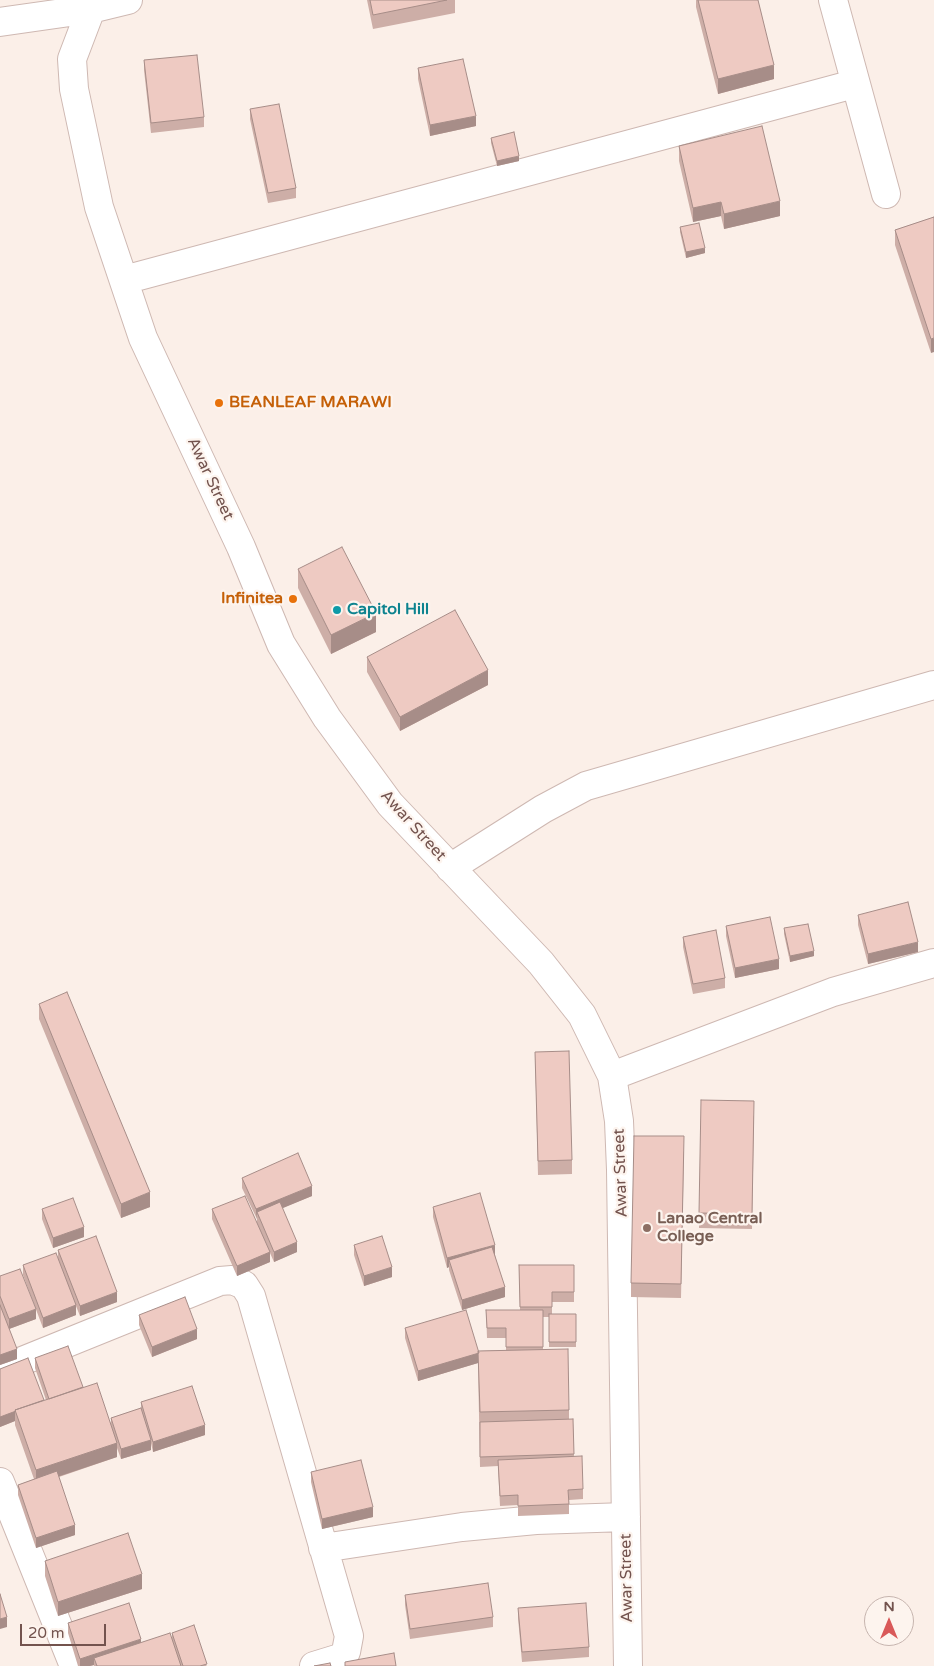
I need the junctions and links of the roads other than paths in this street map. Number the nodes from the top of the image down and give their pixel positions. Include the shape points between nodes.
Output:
1 (128, 0) edge
2 (833, 0) edge
3 (92, 5) edge
4 (0, 22) edge
5 (854, 84) junction
6 (886, 194) dead end
7 (124, 280) junction
8 (934, 685) edge
9 (450, 868) junction
10 (934, 963) edge
11 (612, 1076) junction
12 (0, 1370) edge
13 (0, 1482) edge
14 (626, 1517) junction
15 (323, 1548) junction
16 (74, 1666) edge
17 (314, 1666) edge
18 (628, 1666) edge

1 - 3 street
2 - 5 street
3 - 4 street
3 - 7 street, Awar Street via 72,59 74,89 98,207
5 - 6 street
5 - 7 street
7 - 9 street, Awar Street via 143,338 242,547 281,644 327,718 390,804
8 - 9 street via 586,786 543,809
9 - 11 street, Awar Street via 559,985 582,1015
10 - 11 street via 833,992
11 - 14 street, Awar Street via 619,1121 621,1170
12 - 15 street via 220,1281 232,1280 244,1285 251,1296
13 - 16 street
14 - 15 street via 462,1527
14 - 18 street, Awar Street
15 - 17 street via 349,1636 340,1658

